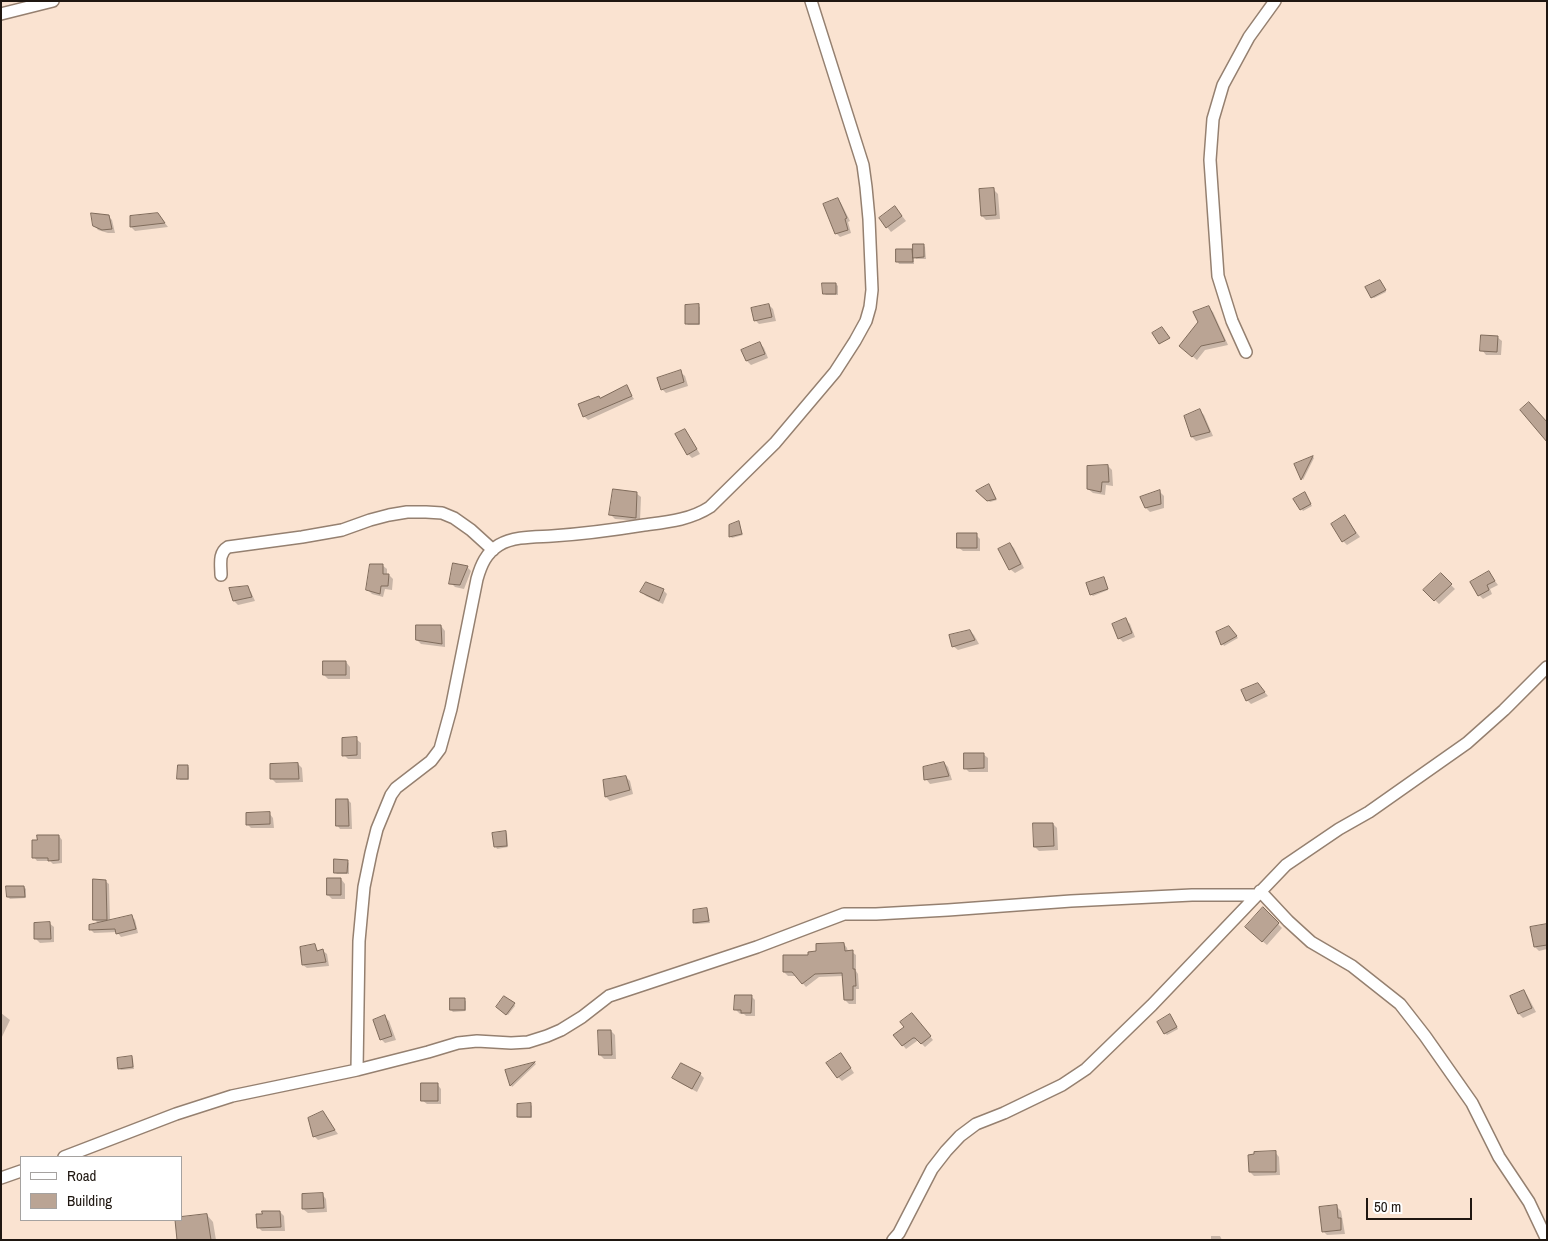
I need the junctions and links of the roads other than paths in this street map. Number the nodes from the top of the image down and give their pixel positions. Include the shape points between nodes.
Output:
1 (53, 1) edge
2 (811, 1) edge
3 (1275, 1) edge
4 (1, 14) edge
5 (1246, 352) dead end
6 (493, 550) junction
7 (221, 575) dead end
8 (1547, 667) edge
9 (1258, 893) junction
10 (357, 1070) junction
11 (67, 1156) edge
12 (20, 1171) edge
13 (1, 1178) edge
14 (893, 1240) edge
15 (1547, 1240) edge

1 - 4 street
2 - 6 street via 858,147 866,187 872,290 866,321 855,342 835,372 775,443 700,513 671,521 598,532 517,539
3 - 5 street via 1249,37 1222,84 1212,127 1210,160 1218,276
6 - 7 street via 471,530 442,513 406,512 342,530 228,547 221,556
6 - 10 street via 476,579 440,749 431,762 393,791 371,853 359,941
8 - 9 street via 1467,743 1286,865
9 - 10 street via 844,914 609,996 582,1017 547,1036 528,1042 458,1043
9 - 14 street via 1086,1069 1062,1085 976,1124 960,1136 932,1169
9 - 15 street via 1311,942 1352,966 1400,1004 1472,1103
10 - 11 street via 212,1101
12 - 13 street

